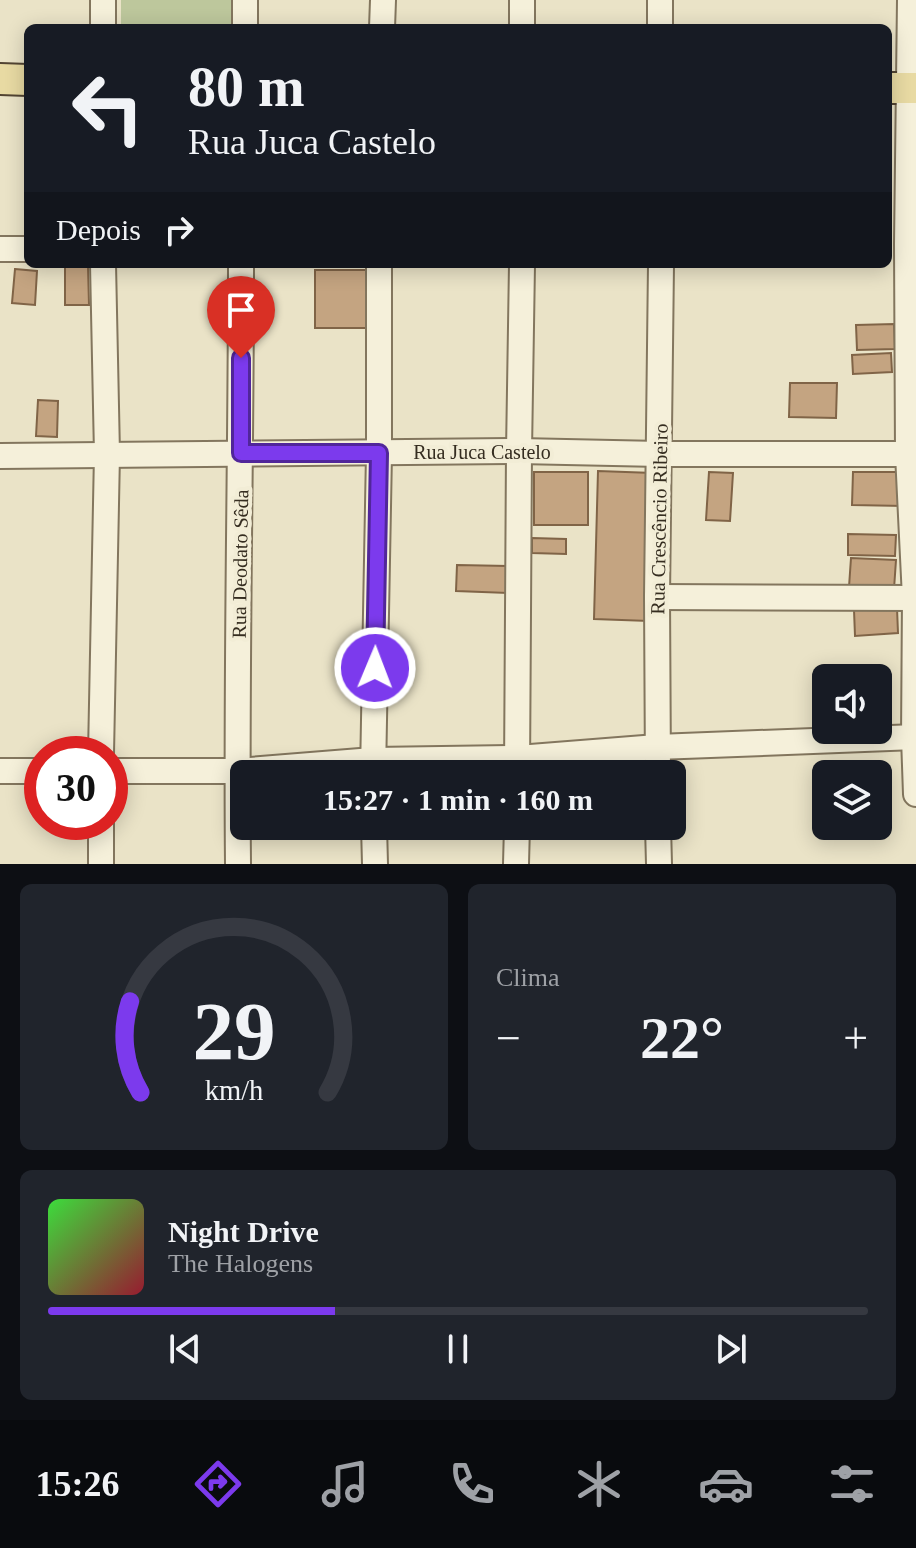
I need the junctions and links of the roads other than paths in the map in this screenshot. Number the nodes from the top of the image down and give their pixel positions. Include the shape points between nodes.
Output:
1 (103, 0) edge
2 (245, 0) edge
3 (383, 0) edge
4 (522, 0) edge
5 (660, 0) edge
6 (910, 0) edge
7 (103, 24) edge
8 (245, 24) edge
9 (382, 24) edge
10 (522, 24) edge
11 (660, 24) edge
12 (0, 79) edge
13 (24, 80) edge
14 (905, 88) edge
15 (904, 245) edge
16 (0, 249) edge
17 (24, 249) edge
18 (103, 268) edge
19 (241, 268) edge
20 (379, 268) edge
21 (522, 268) edge
22 (661, 268) edge
23 (519, 451) junction
24 (241, 453) junction
25 (379, 453) junction
26 (107, 454) junction
27 (660, 454) junction
28 (912, 454) edge
29 (0, 456) edge
30 (657, 597) junction
31 (915, 598) edge
32 (101, 736) edge
33 (915, 737) edge
34 (657, 747) junction
35 (237, 760) edge
36 (373, 760) edge
37 (518, 760) edge
38 (562, 760) edge
39 (657, 760) edge
40 (0, 771) edge
41 (24, 771) edge
42 (128, 771) edge
43 (230, 771) edge
44 (916, 794) edge
45 (101, 840) edge
46 (238, 840) edge
47 (374, 840) edge
48 (517, 840) edge
49 (658, 840) edge
50 (101, 864) edge
51 (238, 864) edge
52 (375, 864) edge
53 (516, 864) edge
54 (659, 864) edge

1 - 7 street
2 - 8 street
3 - 9 street
4 - 10 street
5 - 11 street
6 - 14 street
12 - 13 main road
14 - 15 street
15 - 28 street
16 - 17 street
18 - 26 street
19 - 24 street, Rua Deodato Sêda
20 - 25 street
21 - 23 street
22 - 27 street, Rua Crescêncio Ribeiro
23 - 25 street, Rua Juca Castelo
23 - 27 street, Rua Juca Castelo
23 - 37 street
24 - 25 street, Rua Juca Castelo
24 - 26 street, Rua Juca Castelo
24 - 35 street, Rua Deodato Sêda
25 - 36 street
26 - 29 street, Rua Juca Castelo
26 - 32 street
27 - 28 street, Rua Juca Castelo
27 - 30 street, Rua Crescêncio Ribeiro
28 - 31 street
30 - 31 street
30 - 34 street, Rua Crescêncio Ribeiro
31 - 33 street
33 - 34 street
33 - 44 street
34 - 38 street
34 - 39 street, Rua Crescêncio Ribeiro
40 - 41 street
42 - 43 street
45 - 50 street
46 - 51 street, Rua Deodato Sêda
47 - 52 street
48 - 53 street
49 - 54 street

